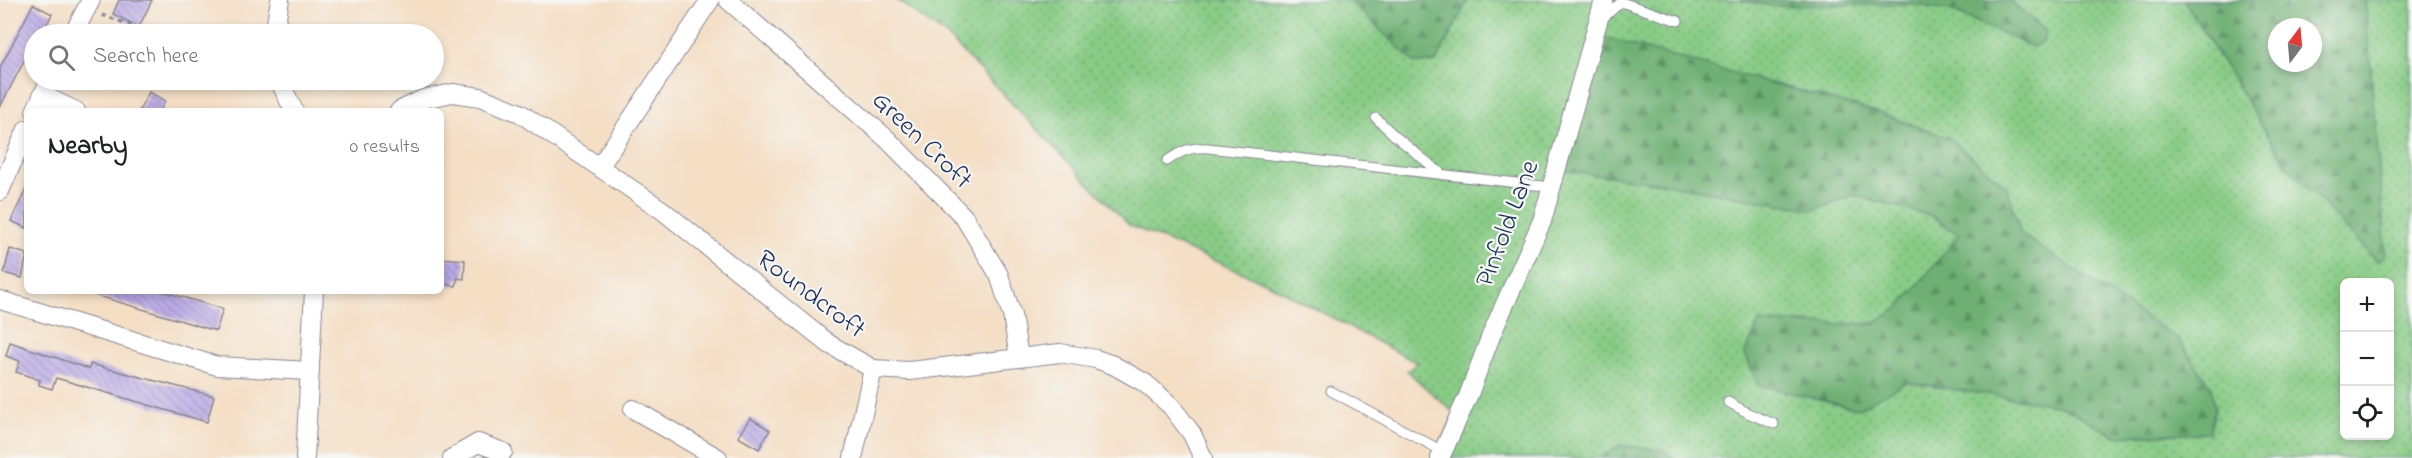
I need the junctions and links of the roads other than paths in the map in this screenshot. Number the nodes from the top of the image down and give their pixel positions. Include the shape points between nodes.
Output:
1 (280, 0) edge
2 (710, 0) edge
3 (728, 0) edge
4 (1604, 0) edge
5 (89, 4) edge
6 (1598, 21) junction
7 (1678, 21) dead end
8 (78, 24) edge
9 (276, 24) edge
10 (284, 90) edge
11 (42, 95) edge
12 (70, 108) edge
13 (292, 108) edge
14 (405, 108) edge
15 (1376, 118) dead end
16 (24, 136) edge
17 (1167, 162) dead end
18 (600, 166) junction
19 (1443, 175) junction
20 (1552, 187) junction
21 (0, 191) edge
22 (314, 294) edge
23 (0, 300) edge
24 (1019, 357) junction
25 (873, 369) junction
26 (309, 371) junction
27 (1331, 392) dead end
28 (1728, 402) dead end
29 (633, 409) dead end
30 (1774, 424) dead end
31 (503, 452) dead end
32 (1442, 455) edge
33 (305, 458) edge
34 (452, 458) edge
35 (718, 458) edge
36 (853, 458) edge
37 (1203, 458) edge

1 - 9 street
2 - 18 street
3 - 24 street, Green Croft via 887,139 964,217 999,275 1012,315
4 - 6 street, Pinfold Lane
5 - 8 street
6 - 7 lane via 1622,2
6 - 20 street, Pinfold Lane
10 - 13 street
11 - 12 street
14 - 18 street, Roundcroft via 423,99 453,93 480,97 520,113
15 - 19 lane
16 - 21 street
17 - 19 lane via 1184,149 1200,147
18 - 25 street, Roundcroft via 662,210 829,344
19 - 20 lane
20 - 32 street, Pinfold Lane via 1542,221
22 - 26 street
23 - 26 street via 217,366
24 - 25 street, Roundcroft via 910,371
24 - 37 street, Roundcroft via 1078,355 1130,373 1171,406 1192,434
25 - 36 street
26 - 33 street
27 - 32 lane
28 - 30 lane
29 - 35 street
31 - 34 street via 478,443

